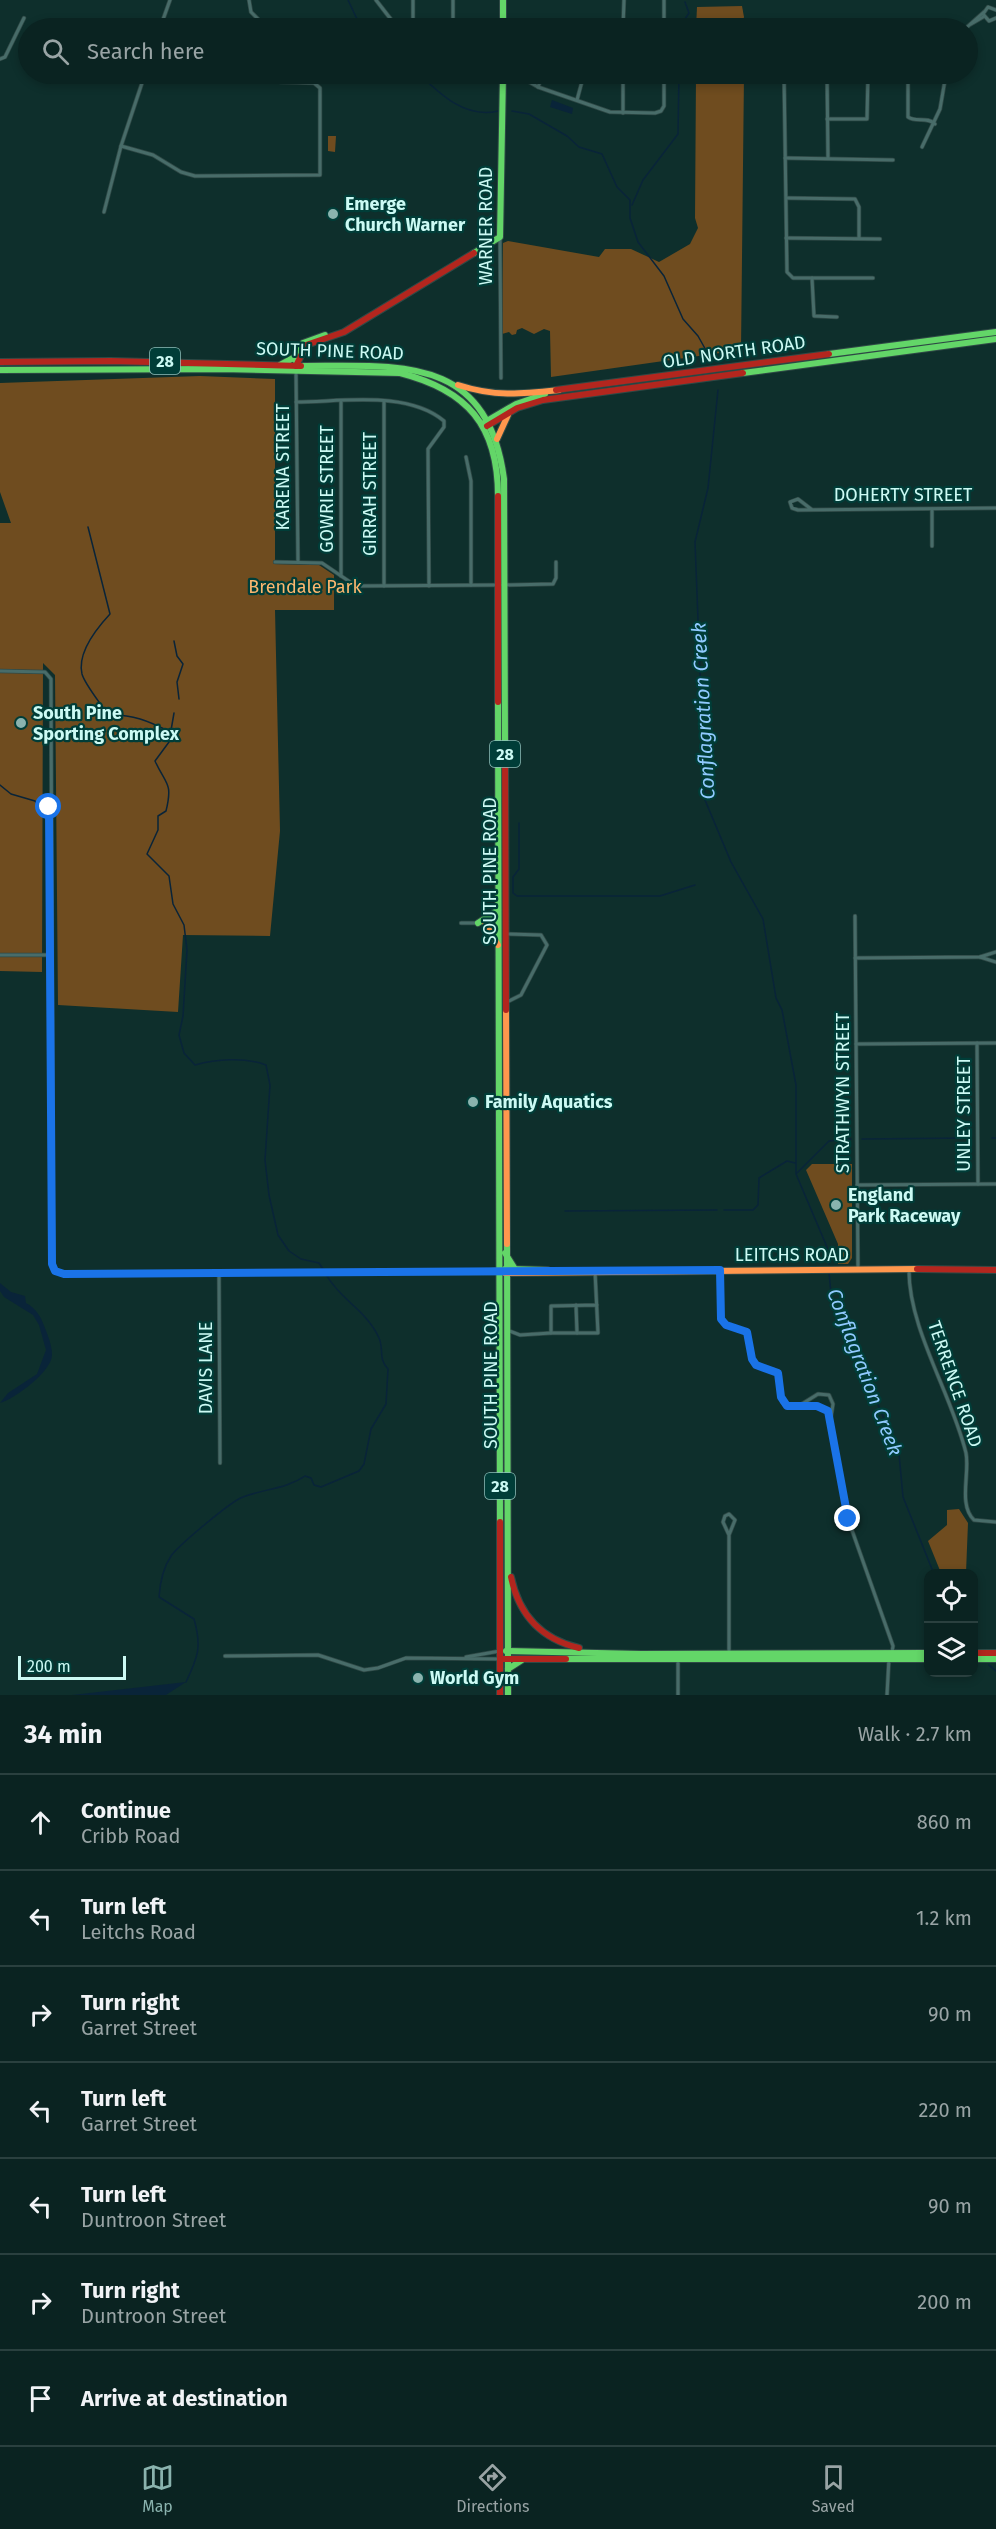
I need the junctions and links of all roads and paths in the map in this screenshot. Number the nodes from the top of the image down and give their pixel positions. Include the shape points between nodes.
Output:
1 (170, 0) edge
2 (249, 0) edge
3 (376, 0) edge
4 (413, 0) edge
5 (453, 0) edge
6 (503, 0) edge
7 (624, 0) edge
8 (664, 0) edge
9 (996, 10) edge
10 (984, 14) junction
11 (164, 18) edge
12 (257, 18) edge
13 (390, 18) edge
14 (413, 18) edge
15 (453, 18) edge
16 (503, 18) edge
17 (623, 18) edge
18 (664, 18) edge
19 (978, 18) edge
20 (996, 18) edge
21 (18, 30) edge
22 (0, 58) edge
23 (142, 84) edge
24 (315, 84) edge
25 (503, 84) edge
26 (533, 84) edge
27 (539, 84) edge
28 (581, 84) edge
29 (623, 84) edge
30 (664, 84) edge
31 (784, 84) edge
32 (827, 84) edge
33 (867, 84) edge
34 (908, 84) edge
35 (945, 84) edge
36 (538, 87) junction
37 (577, 100) junction
38 (623, 113) junction
39 (827, 119) junction
40 (935, 124) junction
41 (121, 146) junction
42 (922, 147) dead end
43 (828, 158) junction
44 (785, 159) junction
45 (893, 160) dead end
46 (786, 198) junction
47 (104, 212) dead end
48 (500, 237) junction
49 (786, 238) junction
50 (859, 238) junction
51 (880, 238) dead end
52 (812, 278) junction
53 (873, 278) dead end
54 (837, 317) dead end
55 (353, 326) junction
56 (996, 332) edge
57 (996, 339) edge
58 (295, 357) junction
59 (0, 362) edge
60 (279, 365) junction
61 (296, 369) junction
62 (0, 370) edge
63 (501, 378) dead end
64 (446, 381) junction
65 (644, 383) junction
66 (559, 390) junction
67 (297, 402) junction
68 (341, 402) junction
69 (384, 402) junction
70 (509, 413) junction
71 (486, 424) junction
72 (497, 439) junction
73 (466, 457) dead end
74 (996, 508) edge
75 (810, 509) junction
76 (932, 509) junction
77 (932, 546) dead end
78 (275, 562) dead end
79 (298, 562) junction
80 (556, 562) dead end
81 (341, 576) junction
82 (471, 585) junction
83 (501, 585) junction
84 (384, 586) junction
85 (429, 586) junction
86 (0, 671) edge
87 (498, 910) junction
88 (855, 916) dead end
89 (461, 923) dead end
90 (492, 923) junction
91 (505, 934) junction
92 (498, 945) junction
93 (996, 952) edge
94 (0, 955) edge
95 (50, 955) junction
96 (980, 957) junction
97 (855, 958) junction
98 (996, 962) edge
99 (505, 1002) junction
100 (977, 1043) junction
101 (996, 1043) edge
102 (856, 1044) junction
103 (502, 1095) junction
104 (502, 1165) junction
105 (978, 1184) junction
106 (996, 1184) edge
107 (857, 1185) junction
108 (505, 1252) junction
109 (515, 1269) junction
110 (858, 1269) junction
111 (720, 1270) junction
112 (909, 1270) junction
113 (996, 1270) edge
114 (502, 1271) junction
115 (552, 1271) junction
116 (595, 1271) junction
117 (219, 1273) junction
118 (576, 1305) junction
119 (597, 1305) junction
120 (506, 1329) junction
121 (551, 1333) junction
122 (577, 1333) junction
123 (818, 1394) junction
124 (798, 1406) junction
125 (817, 1406) junction
126 (831, 1419) junction
127 (220, 1463) dead end
128 (996, 1522) edge
129 (729, 1535) junction
130 (507, 1572) junction
131 (500, 1651) junction
132 (508, 1651) junction
133 (587, 1652) junction
134 (924, 1653) edge
135 (978, 1653) edge
136 (996, 1653) edge
137 (225, 1656) dead end
138 (678, 1656) junction
139 (729, 1656) junction
140 (890, 1656) junction
141 (463, 1658) junction
142 (525, 1658) junction
143 (500, 1659) junction
144 (508, 1659) junction
145 (924, 1659) edge
146 (978, 1659) edge
147 (996, 1659) edge
148 (508, 1669) junction
149 (500, 1695) edge
150 (508, 1695) edge
151 (678, 1695) edge
152 (887, 1695) edge

1 - 11 street
2 - 12 street via 251,12
3 - 13 street
4 - 14 street
5 - 15 street
6 - 16 main road
7 - 17 street
8 - 18 street
9 - 10 street via 988,7
10 - 19 street
10 - 20 street via 989,21
21 - 22 street via 5,57
23 - 41 street
24 - 41 street via 320,88 320,175 195,176 153,155
25 - 48 main road, WARNER ROAD
26 - 36 street
27 - 36 street
28 - 37 street
29 - 38 street
30 - 38 street via 661,111
31 - 44 street
32 - 39 street
33 - 39 street via 867,119
34 - 40 street via 908,117
35 - 40 street
36 - 37 street
37 - 38 street
39 - 43 street
40 - 42 street
41 - 47 street
43 - 44 street
43 - 45 street
44 - 46 street
46 - 49 street
46 - 50 street via 855,199 859,207
48 - 55 main road
48 - 63 street, WARNER ROAD
49 - 50 street
49 - 52 street via 789,277
50 - 51 street
52 - 53 street
52 - 54 street via 814,315
55 - 58 main road via 306,341
55 - 61 main road via 306,345
56 - 65 main road, OLD NORTH ROAD
57 - 65 main road, OLD NORTH ROAD
58 - 60 main road
58 - 61 main road
59 - 60 main road, SOUTH PINE ROAD / 28
60 - 61 main road, SOUTH PINE ROAD / 28
61 - 62 main road, SOUTH PINE ROAD / 28
61 - 64 main road, SOUTH PINE ROAD / 28 via 405,367
61 - 67 street, KARENA STREET
61 - 71 main road, SOUTH PINE ROAD / 28 via 421,377 456,394
64 - 66 main road via 497,395
64 - 71 main road, SOUTH PINE ROAD / 28 via 472,400
65 - 66 main road, OLD NORTH ROAD
65 - 70 main road, OLD NORTH ROAD via 543,400
66 - 71 main road, OLD NORTH ROAD via 531,398
67 - 68 street
67 - 79 street, KARENA STREET
68 - 69 street
68 - 81 street, GOWRIE STREET
69 - 84 street, GIRRAH STREET
69 - 85 street via 416,407 444,424 428,449
70 - 71 main road, OLD NORTH ROAD
70 - 72 main road
71 - 72 main road, SOUTH PINE ROAD / 28
71 - 83 main road, SOUTH PINE ROAD / 28 via 497,471
72 - 83 main road, SOUTH PINE ROAD / 28 via 504,479
73 - 82 street via 471,481
74 - 76 street, DOHERTY STREET
75 - 75 street, DOHERTY STREET via 795,509 790,502 796,499
75 - 76 street, DOHERTY STREET
76 - 77 street
78 - 79 street
79 - 81 street via 322,563
80 - 83 street via 553,584
81 - 84 street via 356,586
82 - 83 street
82 - 85 street
83 - 87 main road, SOUTH PINE ROAD / 28
83 - 90 main road, SOUTH PINE ROAD / 28
84 - 85 street
86 - 95 street via 45,672 51,679
87 - 90 main road
87 - 90 main road, SOUTH PINE ROAD / 28
88 - 97 street, STRATHWYN STREET
89 - 90 street
90 - 91 main road, SOUTH PINE ROAD / 28
90 - 92 main road
90 - 92 main road, SOUTH PINE ROAD / 28
91 - 99 main road, SOUTH PINE ROAD / 28
91 - 99 street via 541,935 547,945 521,995
92 - 103 main road, SOUTH PINE ROAD / 28
93 - 96 street
94 - 95 street
95 - 117 street, LEITCHS ROAD via 55,1271
96 - 97 street
96 - 98 street
97 - 102 street, STRATHWYN STREET
99 - 103 main road, SOUTH PINE ROAD / 28
100 - 101 street
100 - 102 street
100 - 105 street, UNLEY STREET
102 - 107 street, STRATHWYN STREET
103 - 104 main road, SOUTH PINE ROAD / 28
104 - 108 main road, SOUTH PINE ROAD / 28
104 - 114 main road, SOUTH PINE ROAD / 28
105 - 106 street
105 - 107 street
107 - 110 street, STRATHWYN STREET
108 - 109 main road
108 - 114 main road, SOUTH PINE ROAD / 28
109 - 114 main road, LEITCHS ROAD
109 - 115 main road, LEITCHS ROAD
110 - 111 main road, LEITCHS ROAD
110 - 112 main road, LEITCHS ROAD
111 - 116 main road, LEITCHS ROAD
111 - 124 street via 721,1319 726,1325 747,1332 756,1365 778,1373 781,1397 787,1406
112 - 113 main road, LEITCHS ROAD
112 - 128 street, TERRENCE ROAD via 911,1297 966,1455 968,1510 974,1520
114 - 115 main road, LEITCHS ROAD
114 - 117 street, LEITCHS ROAD
114 - 120 main road, SOUTH PINE ROAD / 28
114 - 131 main road, SOUTH PINE ROAD / 28
115 - 116 main road, LEITCHS ROAD
116 - 119 street
117 - 127 street, DAVIS LANE
118 - 119 street
118 - 121 street via 551,1306
118 - 122 street
119 - 122 street via 598,1332
120 - 121 street via 520,1335
120 - 130 main road, SOUTH PINE ROAD / 28
121 - 122 street
123 - 124 street
123 - 125 street via 814,1400
123 - 126 street via 832,1399
124 - 125 street
125 - 126 street via 828,1411
126 - 140 street via 848,1519 893,1647
129 - 129 street via 723,1522 729,1514 735,1520
129 - 139 street
130 - 132 main road, SOUTH PINE ROAD
130 - 133 main road, 28 via 530,1622 558,1643
131 - 132 main road, 28
131 - 141 street
131 - 143 main road, SOUTH PINE ROAD / 28
132 - 133 main road, 28
132 - 144 main road, SOUTH PINE ROAD
133 - 138 main road, 28
134 - 140 main road, 28
135 - 136 main road
137 - 141 street via 318,1655 364,1670 406,1658
138 - 139 main road, 28
138 - 142 main road, 28
138 - 151 street
139 - 140 main road, 28
140 - 145 main road, 28
140 - 152 street
141 - 143 street
142 - 144 main road, 28
142 - 148 main road
143 - 144 main road, 28
143 - 149 main road, SOUTH PINE ROAD
144 - 148 main road, SOUTH PINE ROAD
146 - 147 main road
148 - 150 main road, SOUTH PINE ROAD

